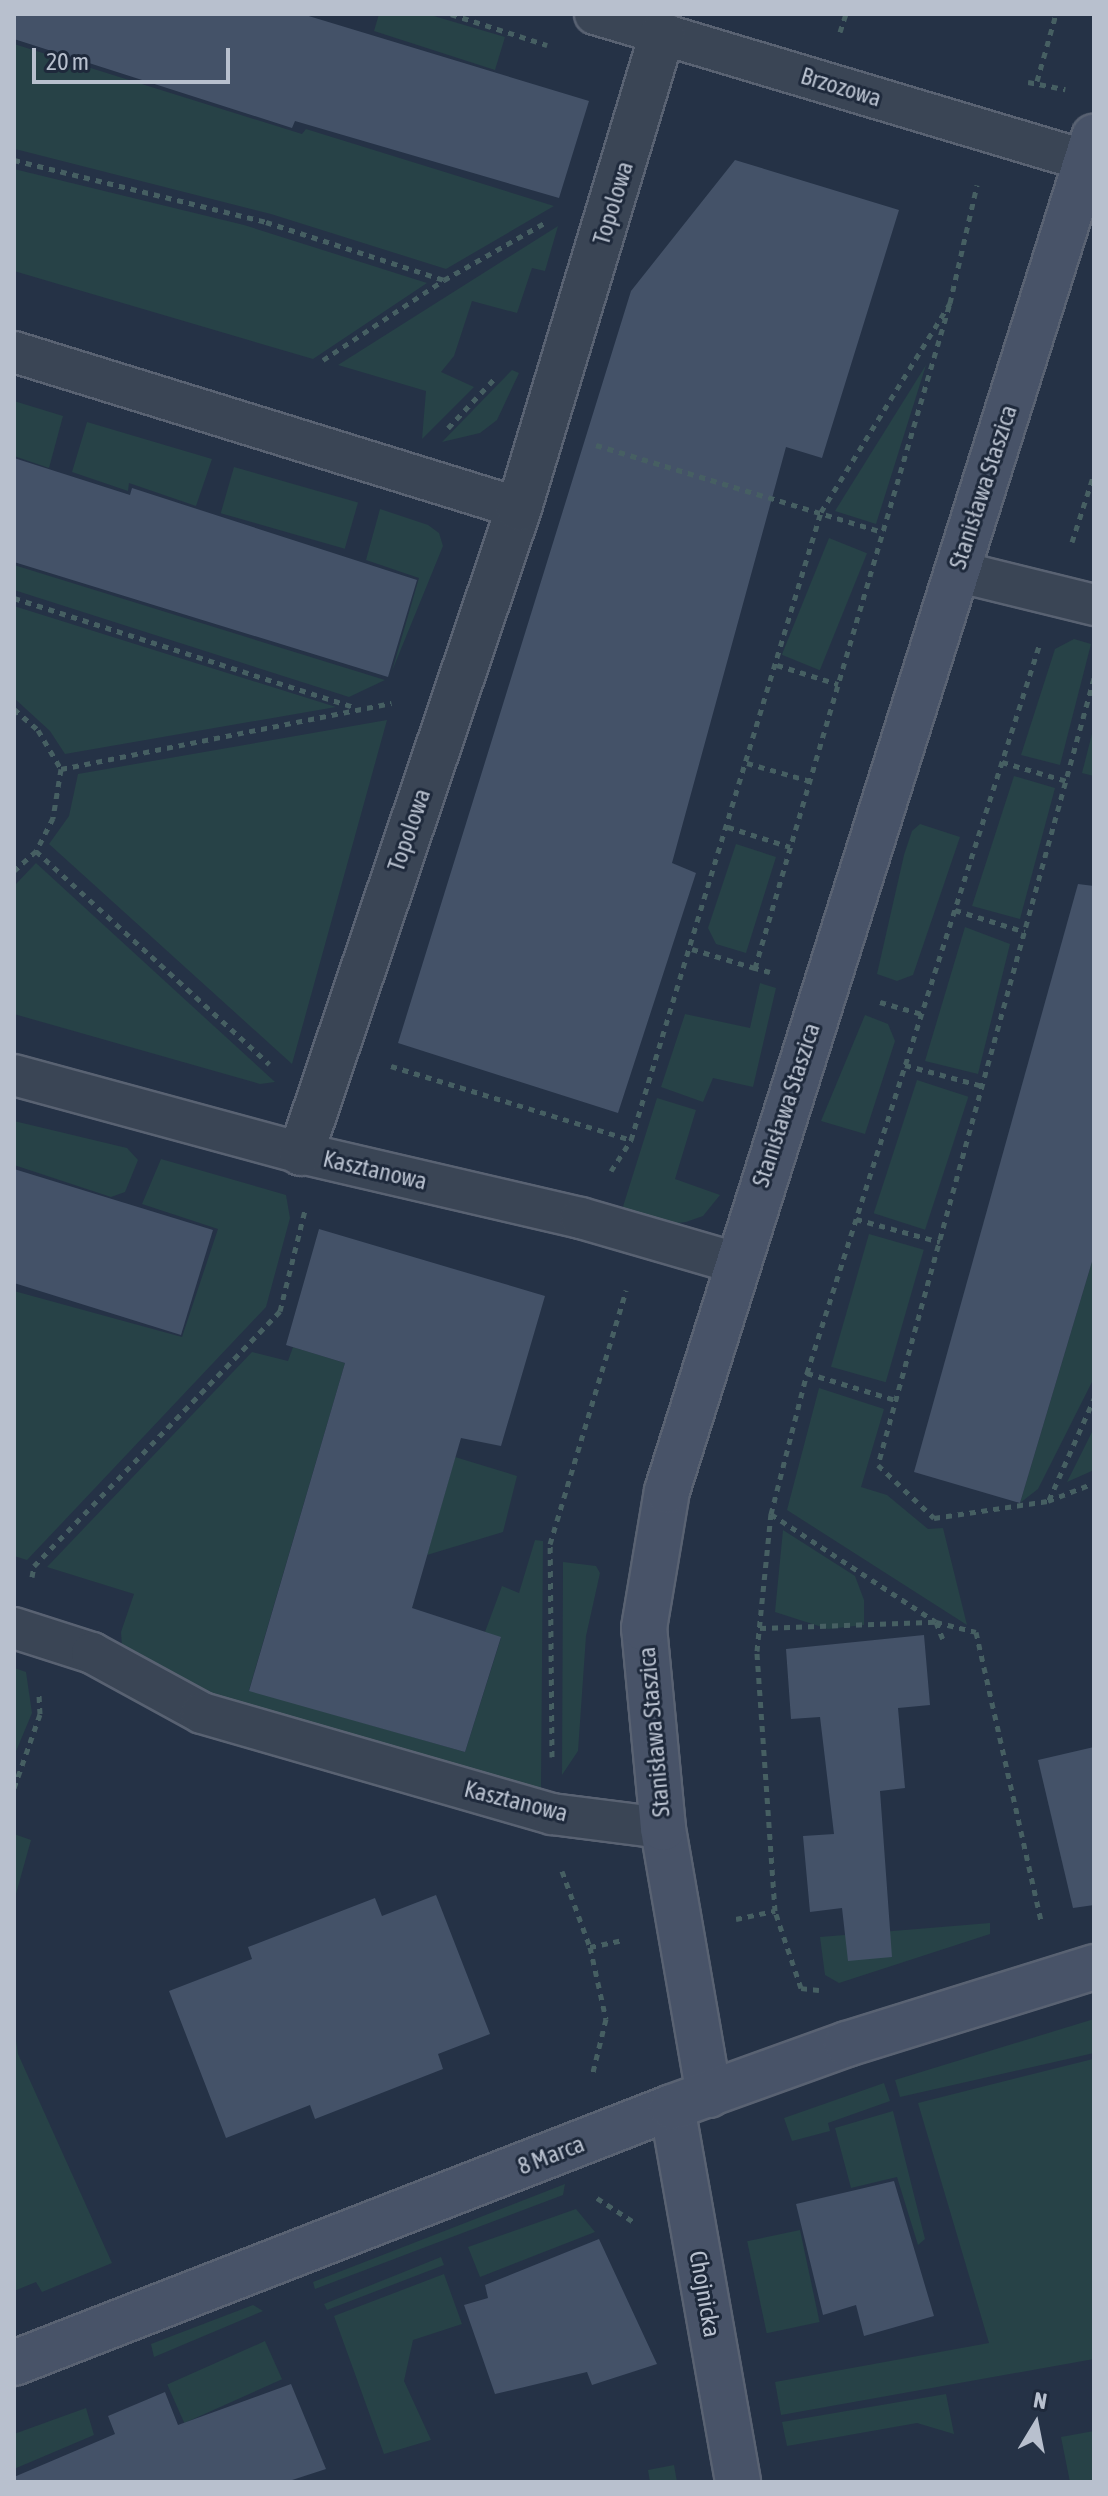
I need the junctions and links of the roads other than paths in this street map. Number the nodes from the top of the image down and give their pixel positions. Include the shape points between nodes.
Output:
1 (595, 14) edge
2 (662, 34) junction
3 (1091, 149) edge
4 (14, 352) edge
5 (519, 508) junction
6 (956, 571) junction
7 (1094, 605) edge
8 (14, 1075) edge
9 (301, 1153) junction
10 (736, 1263) junction
11 (17, 1629) edge
12 (663, 1828) junction
13 (1094, 1967) edge
14 (690, 2101) junction
15 (14, 2363) edge
16 (738, 2482) edge

1 - 2 lane, Brzozowa
2 - 3 lane, Brzozowa
2 - 5 street, Topolowa
3 - 6 street, Stanisława Staszica
4 - 5 lane
5 - 9 street, Topolowa
6 - 7 lane
6 - 10 street, Stanisława Staszica
8 - 9 lane, Kasztanowa
9 - 10 lane, Kasztanowa via 581,1218
10 - 12 street, Stanisława Staszica via 667,1491 644,1628
11 - 12 lane, Kasztanowa via 92,1653 202,1713 552,1814
12 - 14 street, Stanisława Staszica
13 - 14 street, 8 Marca via 847,2044
14 - 15 street, 8 Marca
14 - 16 street, Chojnicka

